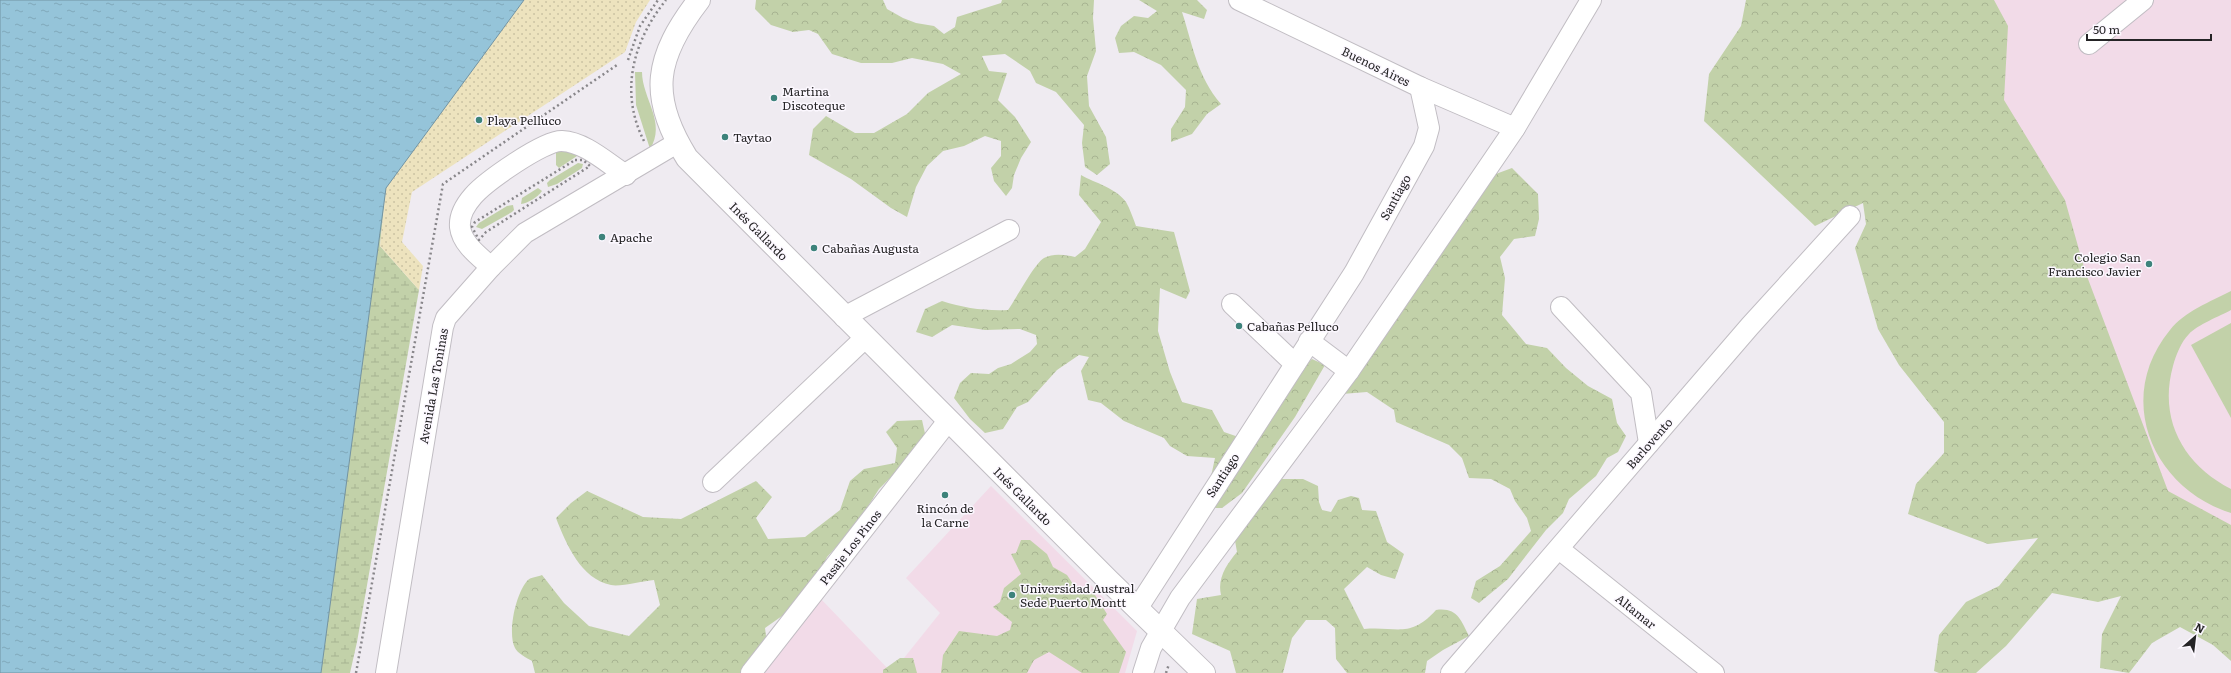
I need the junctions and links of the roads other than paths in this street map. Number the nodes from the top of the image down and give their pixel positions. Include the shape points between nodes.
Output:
1 (699, 0) edge
2 (1239, 0) edge
3 (1591, 0) edge
4 (2143, 0) edge
5 (1261, 5) edge
6 (2089, 44) dead end
7 (1420, 87) junction
8 (1515, 128) junction
9 (677, 143) junction
10 (626, 175) junction
11 (1850, 216) dead end
12 (1009, 230) dead end
13 (491, 267) junction
14 (1232, 304) dead end
15 (1561, 307) dead end
16 (844, 317) junction
17 (865, 338) junction
18 (1309, 341) junction
19 (1295, 364) junction
20 (1349, 371) junction
21 (948, 421) junction
22 (1649, 443) junction
23 (712, 482) dead end
24 (1559, 550) junction
25 (1137, 609) junction
26 (1160, 632) junction
27 (386, 673) edge
28 (751, 673) edge
29 (1143, 673) edge
30 (1204, 673) edge
31 (1451, 673) edge
32 (1714, 673) edge

1 - 9 highway, Inés Gallardo via 668,49 661,75 666,116
2 - 5 street, Buenos Aires
3 - 8 street
4 - 6 street
5 - 7 street, Buenos Aires
7 - 8 street, Buenos Aires
7 - 18 street, Santiago via 1429,128 1424,146 1354,273
8 - 20 street
9 - 10 street, Avenida Las Toninas
9 - 16 highway, Inés Gallardo via 694,167
10 - 13 street, Avenida Las Toninas via 531,229
10 - 13 street via 585,149 562,141 543,146 485,185 467,204 460,226 466,242
11 - 22 street, Barlovento
12 - 16 street
13 - 27 street, Avenida Las Toninas via 450,311 443,327
14 - 19 street
15 - 22 street via 1641,392
16 - 17 highway, Inés Gallardo
17 - 21 highway, Inés Gallardo
17 - 23 street
18 - 19 street, Santiago
18 - 20 street
19 - 25 street, Santiago
20 - 26 street via 1180,598
21 - 25 highway, Inés Gallardo
21 - 28 street, Pasaje Los Pinos
22 - 24 street, Barlovento
24 - 31 street, Barlovento
24 - 32 street, Altamar
25 - 26 highway, Inés Gallardo
26 - 29 street via 1151,648
26 - 30 highway, Inés Gallardo

